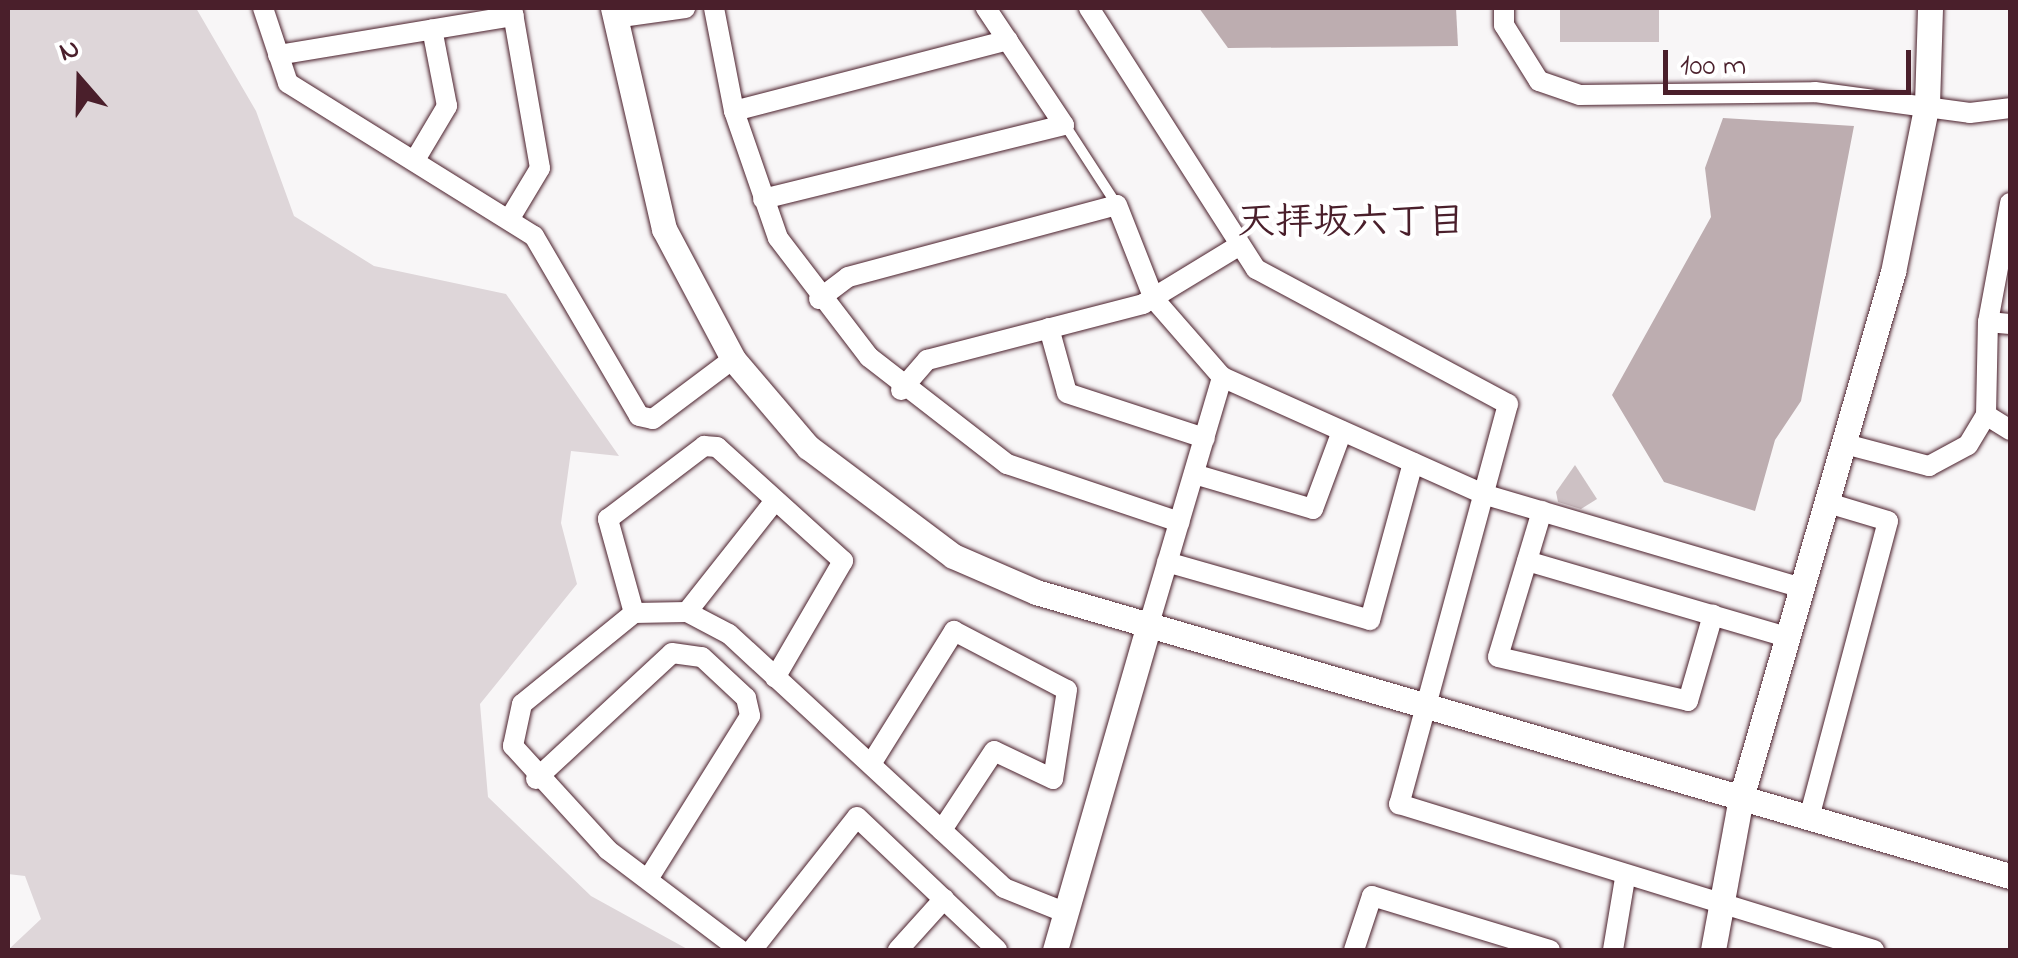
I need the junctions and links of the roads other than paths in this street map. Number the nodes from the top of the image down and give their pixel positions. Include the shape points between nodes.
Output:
1 (262, 8) edge
2 (685, 8) edge
3 (714, 8) edge
4 (986, 8) edge
5 (1089, 8) edge
6 (1504, 8) edge
7 (1930, 8) edge
8 (513, 12) edge
9 (614, 13) edge
10 (432, 28) junction
11 (1008, 40) junction
12 (278, 55) junction
13 (1927, 104) junction
14 (2010, 108) edge
15 (734, 111) junction
16 (1064, 124) junction
17 (415, 160) junction
18 (763, 199) junction
19 (2010, 203) edge
20 (1117, 206) junction
21 (510, 218) junction
22 (1235, 248) junction
23 (820, 300) junction
24 (1154, 300) junction
25 (1988, 322) junction
26 (2010, 324) edge
27 (1049, 328) junction
28 (732, 359) junction
29 (1222, 377) junction
30 (901, 390) junction
31 (1986, 415) junction
32 (2010, 430) edge
33 (1342, 432) junction
34 (1205, 438) junction
35 (1845, 444) junction
36 (1413, 463) junction
37 (1194, 474) junction
38 (1486, 495) junction
39 (774, 502) junction
40 (1828, 503) junction
41 (1542, 511) junction
42 (1179, 522) junction
43 (1527, 561) junction
44 (1167, 562) junction
45 (1803, 588) junction
46 (687, 612) junction
47 (634, 613) junction
48 (1713, 615) junction
49 (1149, 624) junction
50 (1788, 637) junction
51 (775, 678) junction
52 (1424, 705) junction
53 (870, 764) junction
54 (536, 779) junction
55 (1741, 798) junction
56 (1809, 818) junction
57 (942, 830) junction
58 (2010, 876) edge
59 (1626, 878) junction
60 (648, 879) junction
61 (944, 899) junction
62 (1714, 904) junction
63 (1064, 912) junction
64 (1824, 944) edge
65 (740, 950) edge
66 (752, 950) edge
67 (898, 950) edge
68 (997, 950) edge
69 (1055, 950) edge
70 (1354, 950) edge
71 (1550, 950) edge
72 (1613, 950) edge
73 (1713, 950) edge
74 (1874, 950) edge

1 - 12 street
2 - 9 street
3 - 15 street
4 - 11 street
5 - 22 street via 1206,183
6 - 13 street via 1520,57 1561,91 1815,92
7 - 13 street
8 - 10 street
8 - 21 street via 540,168
9 - 28 street via 664,229
10 - 12 street
10 - 17 street via 447,106
11 - 15 street
11 - 16 street
12 - 17 street via 288,83
13 - 14 street via 1970,114
13 - 35 street
15 - 18 street
16 - 18 street
16 - 20 lane
17 - 21 street
18 - 23 street
19 - 25 street
20 - 23 street via 848,277
20 - 24 street
21 - 28 street via 534,236 639,416 653,418
22 - 24 street
22 - 38 street via 1278,286 1508,404
23 - 30 street
24 - 27 street
24 - 29 street
25 - 26 street
25 - 31 street
27 - 30 street via 927,360
27 - 34 street via 1067,394
28 - 49 street via 808,447 953,556 1036,592
29 - 33 street
29 - 34 street
30 - 42 street via 1008,464
31 - 32 street
31 - 35 street via 1968,445 1929,466
33 - 36 street
33 - 37 street via 1313,509
34 - 37 street
35 - 40 street
36 - 38 street
36 - 44 street via 1370,620
37 - 42 street
38 - 41 street
38 - 52 street
39 - 46 street
39 - 47 street via 711,444 608,519
39 - 51 street via 843,561
40 - 45 street
40 - 56 street via 1888,520
41 - 43 street
41 - 45 street
42 - 44 street
43 - 48 street
43 - 48 street via 1498,657 1688,701
44 - 49 street
45 - 50 street
46 - 47 street
46 - 51 street via 729,634
47 - 54 street via 606,627 512,718 513,746
48 - 50 street
49 - 52 street
49 - 63 street
50 - 55 street
51 - 53 street
52 - 55 street
52 - 59 street via 1399,804 1408,813
53 - 57 street
53 - 57 street via 954,631 1067,690 1053,779 994,751
54 - 60 street
54 - 60 street via 672,653 702,657 746,698 750,716
55 - 56 street
55 - 62 street
56 - 58 street
57 - 63 street via 1004,888
59 - 62 street
59 - 72 street
60 - 65 street
61 - 66 street via 857,817
61 - 67 street
61 - 68 street
62 - 64 street
62 - 73 street
63 - 69 street
64 - 74 street
70 - 71 street via 1372,896

